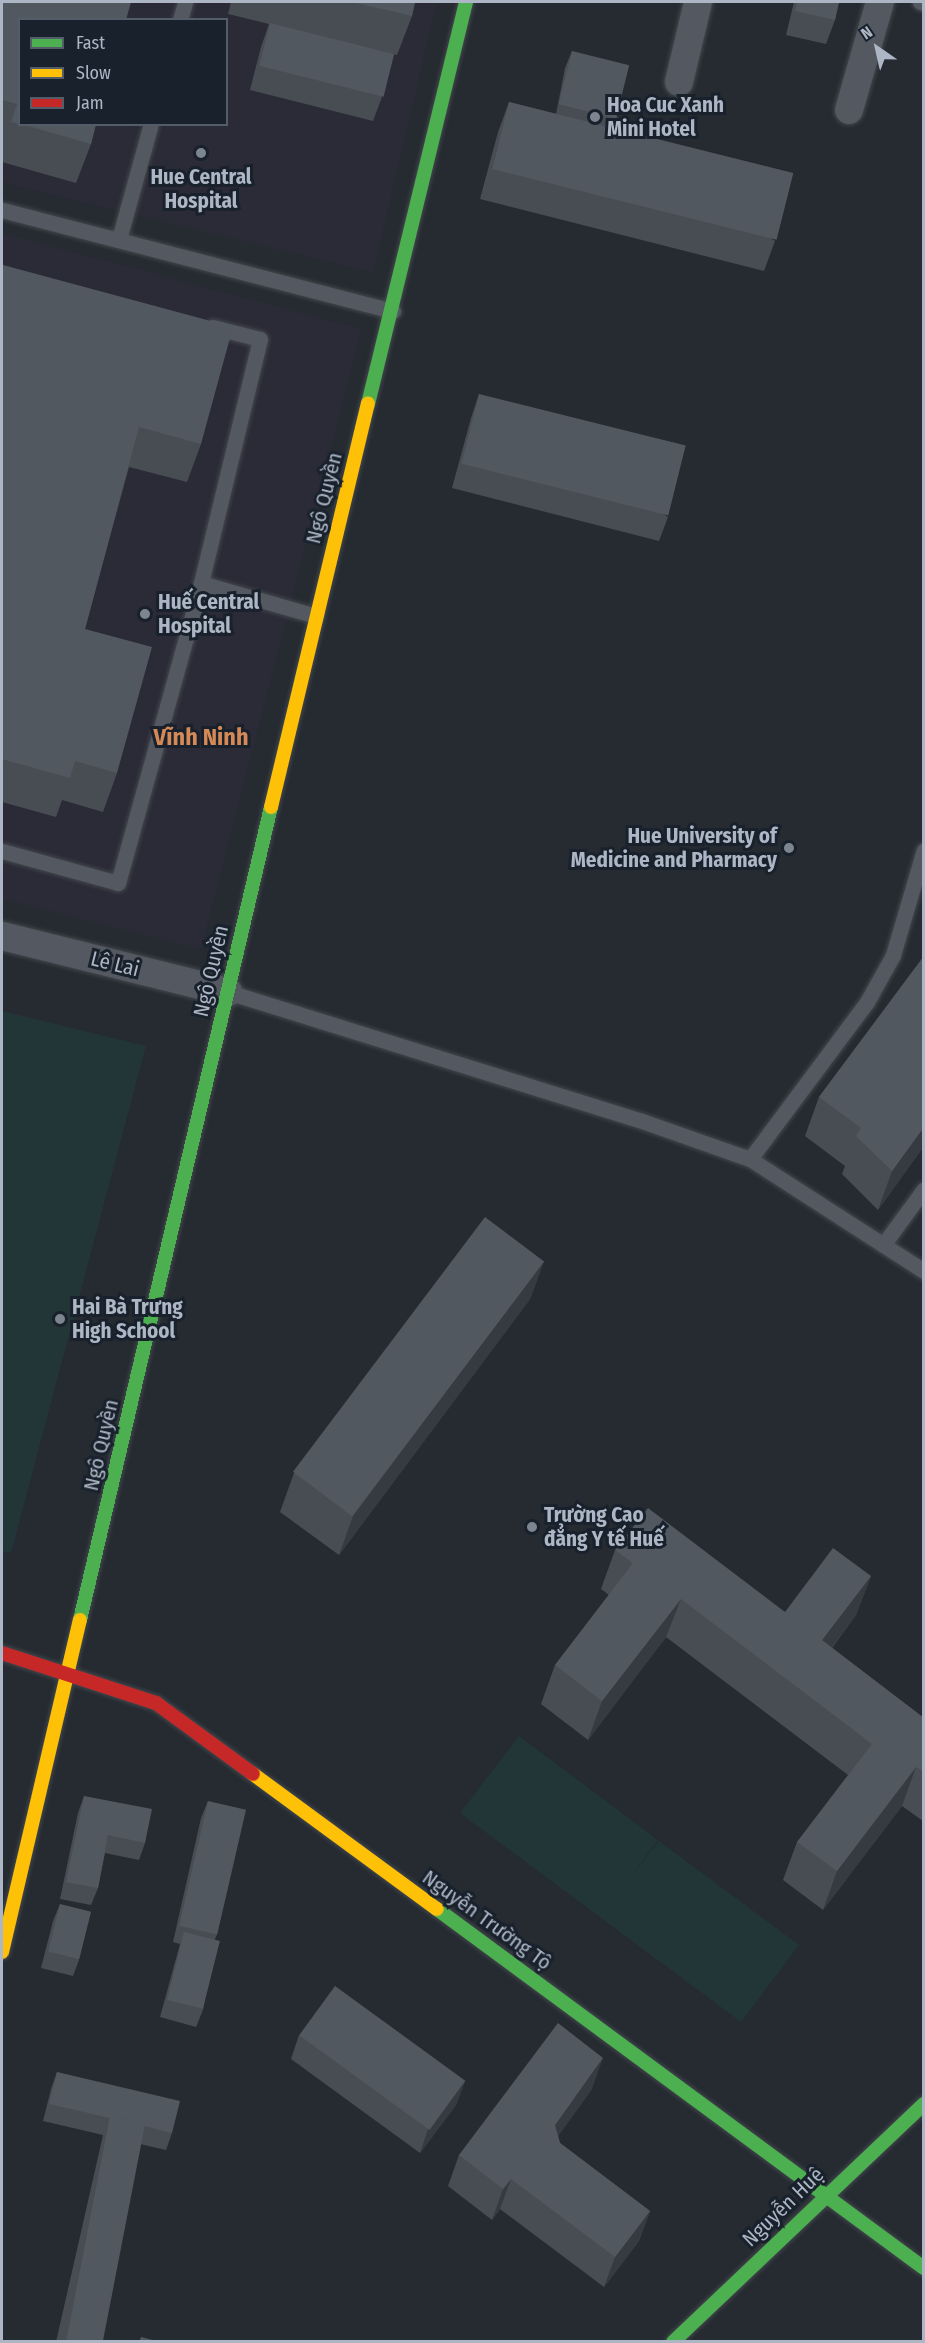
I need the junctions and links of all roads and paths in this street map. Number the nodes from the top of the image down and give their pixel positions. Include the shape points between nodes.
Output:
1 (185, 2) edge
2 (466, 2) edge
3 (698, 2) edge
4 (880, 2) edge
5 (181, 18) edge
6 (679, 82) dead end
7 (849, 110) dead end
8 (150, 126) edge
9 (2, 210) edge
10 (119, 239) junction
11 (393, 312) junction
12 (193, 322) edge
13 (201, 583) junction
14 (316, 616) junction
15 (924, 850) edge
16 (2, 851) edge
17 (2, 936) edge
18 (228, 992) junction
19 (750, 1159) junction
20 (924, 1189) edge
21 (883, 1245) junction
22 (924, 1271) edge
23 (2, 1653) edge
24 (70, 1672) junction
25 (2, 1952) edge
26 (924, 2104) edge
27 (825, 2195) junction
28 (924, 2268) edge
29 (673, 2342) edge

1 - 5 lane
2 - 11 street, Ngô Quyền
3 - 6 street
4 - 7 street
8 - 10 lane
9 - 10 lane
10 - 11 lane
11 - 14 street, Ngô Quyền
12 - 13 lane via 260,339
13 - 14 lane
13 - 16 lane via 118,883
14 - 18 street, Ngô Quyền
15 - 19 lane via 893,955 872,993
17 - 18 street, Lê Lai
18 - 19 lane via 642,1121
18 - 24 street, Ngô Quyền
19 - 21 lane
20 - 21 lane
21 - 22 lane
23 - 24 street, Nguyễn Trường Tộ
24 - 25 street, Ngô Quyền
24 - 27 street, Nguyễn Trường Tộ via 156,1703
26 - 27 street, Nguyễn Huệ
27 - 28 street, Nguyễn Trường Tộ
27 - 29 street, Nguyễn Huệ

